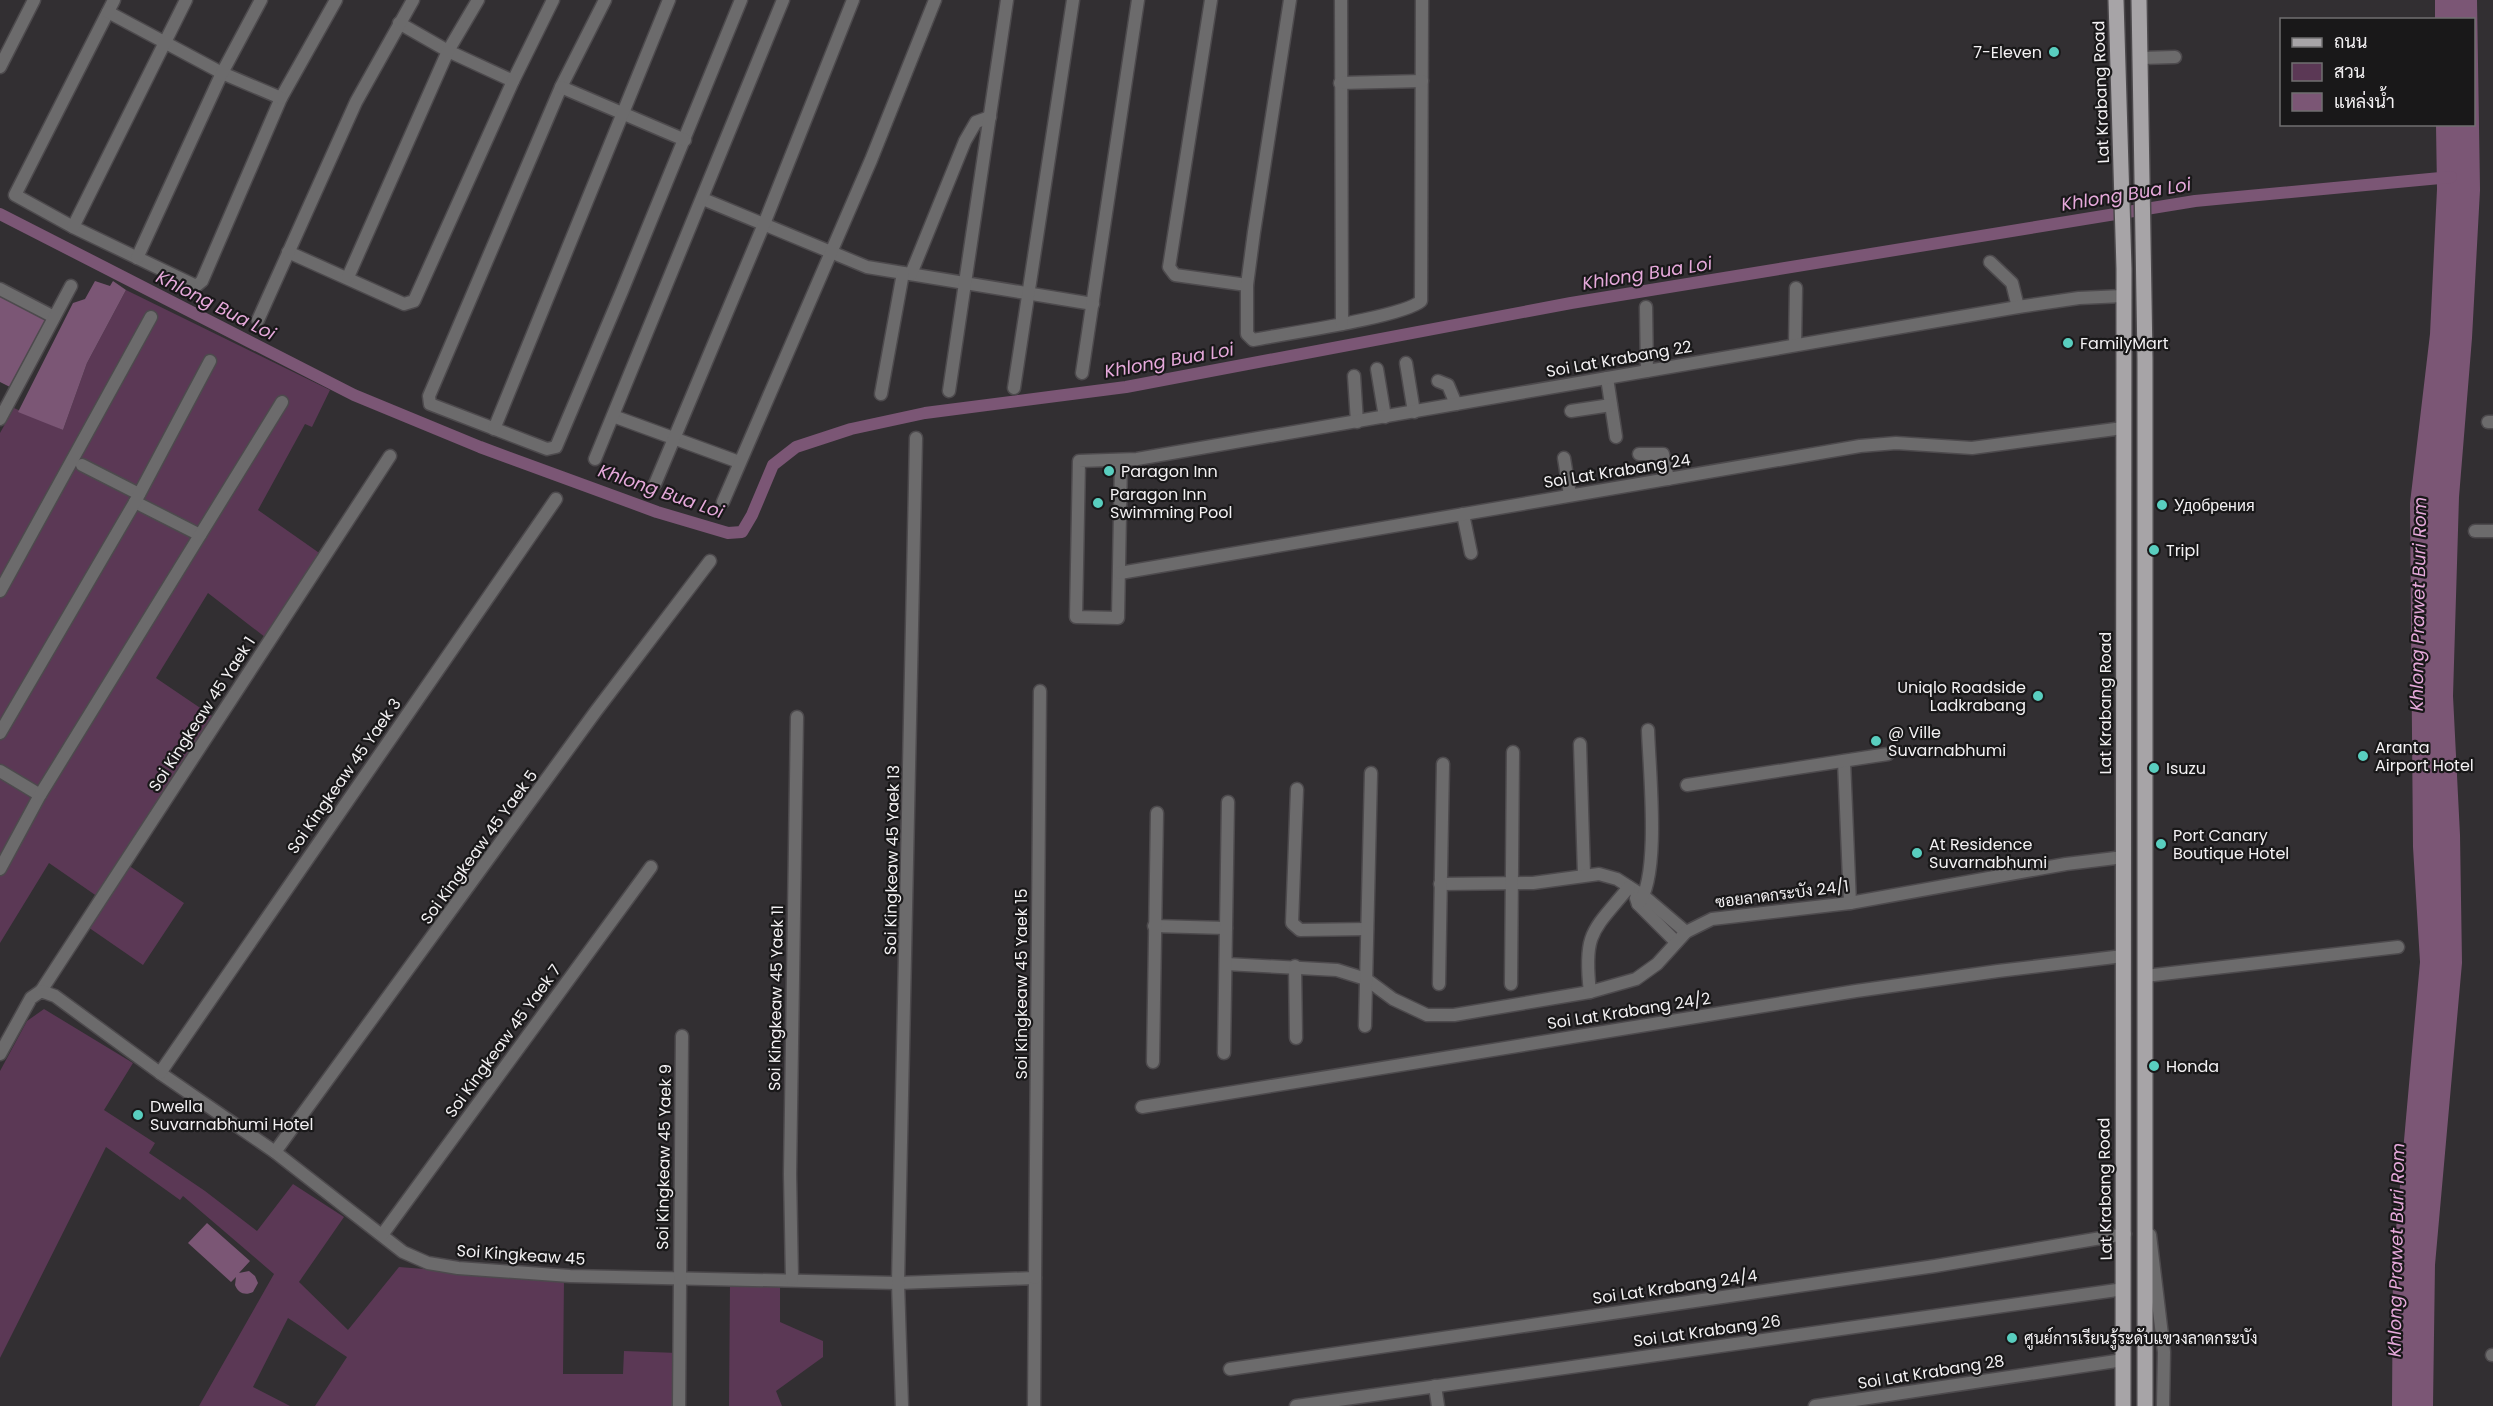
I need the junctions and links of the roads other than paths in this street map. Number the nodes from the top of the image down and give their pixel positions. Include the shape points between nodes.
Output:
1 (34, 0) edge
2 (114, 0) edge
3 (186, 0) edge
4 (261, 0) edge
5 (336, 0) edge
6 (413, 0) edge
7 (478, 0) edge
8 (553, 0) edge
9 (605, 0) edge
10 (669, 0) edge
11 (741, 0) edge
12 (783, 0) edge
13 (853, 0) edge
14 (935, 0) edge
15 (1008, 0) edge
16 (1073, 0) edge
17 (1138, 0) edge
18 (1211, 0) edge
19 (1290, 0) edge
20 (1341, 0) edge
21 (1422, 0) edge
22 (2116, 0) edge
23 (2139, 0) edge
24 (108, 12) junction
25 (399, 23) junction
26 (165, 42) junction
27 (448, 51) junction
28 (2175, 57) dead end
29 (2141, 58) junction
30 (0, 67) edge
31 (222, 72) junction
32 (513, 81) junction
33 (1422, 81) junction
34 (1340, 83) junction
35 (561, 87) junction
36 (281, 98) junction
37 (624, 113) junction
38 (990, 117) junction
39 (685, 140) junction
40 (703, 199) junction
41 (764, 224) junction
42 (73, 227) junction
43 (288, 252) junction
44 (831, 252) junction
45 (137, 258) junction
46 (1990, 262) dead end
47 (907, 273) junction
48 (348, 277) junction
49 (966, 284) junction
50 (1247, 285) junction
51 (71, 286) dead end
52 (1796, 288) dead end
53 (0, 289) edge
54 (1030, 293) junction
55 (2123, 296) junction
56 (1093, 304) junction
57 (1646, 307) dead end
58 (2018, 307) junction
59 (54, 317) junction
60 (151, 317) dead end
61 (258, 320) dead end
62 (1342, 324) junction
63 (1795, 345) junction
64 (210, 361) dead end
65 (1406, 363) dead end
66 (1377, 369) dead end
67 (1647, 371) junction
68 (1082, 373) dead end
69 (1354, 376) dead end
70 (1608, 378) junction
71 (1438, 381) dead end
72 (1014, 388) dead end
73 (949, 391) dead end
74 (881, 394) dead end
75 (282, 402) dead end
76 (1456, 404) junction
77 (1611, 405) junction
78 (2, 411) edge
79 (1571, 411) dead end
80 (1414, 412) junction
81 (613, 416) junction
82 (1385, 417) junction
83 (1358, 422) junction
84 (2122, 428) junction
85 (494, 429) junction
86 (1616, 437) dead end
87 (916, 438) dead end
88 (675, 439) junction
89 (1639, 454) dead end
90 (390, 456) dead end
91 (1564, 458) dead end
92 (595, 459) dead end
93 (740, 462) junction
94 (1121, 462) junction
95 (82, 465) dead end
96 (1668, 479) junction
97 (656, 484) dead end
98 (1570, 495) junction
99 (137, 498) junction
100 (556, 499) dead end
101 (723, 502) dead end
102 (1463, 514) junction
103 (2475, 531) dead end
104 (2493, 531) edge
105 (200, 535) junction
106 (1471, 553) dead end
107 (710, 561) dead end
108 (1120, 573) junction
109 (0, 591) edge
110 (1040, 691) dead end
111 (797, 717) dead end
112 (1648, 730) dead end
113 (0, 733) edge
114 (1580, 744) dead end
115 (1513, 752) dead end
116 (1888, 754) dead end
117 (1844, 761) junction
118 (1443, 764) dead end
119 (0, 771) edge
120 (1371, 773) dead end
121 (1686, 785) dead end
122 (1297, 789) dead end
123 (40, 795) junction
124 (1228, 802) dead end
125 (1157, 813) dead end
126 (2124, 857) junction
127 (651, 867) dead end
128 (0, 868) edge
129 (1584, 874) junction
130 (1440, 884) junction
131 (1511, 884) junction
132 (1637, 895) junction
133 (1850, 903) junction
134 (1154, 926) junction
135 (1226, 928) junction
136 (1367, 929) junction
137 (1686, 932) junction
138 (1676, 942) junction
139 (2398, 947) dead end
140 (2123, 956) junction
141 (1226, 964) junction
142 (1295, 966) junction
143 (2145, 976) junction
144 (1366, 980) junction
145 (1439, 984) dead end
146 (1511, 984) dead end
147 (41, 991) junction
148 (1590, 992) junction
149 (1365, 1026) dead end
150 (682, 1036) dead end
151 (1296, 1038) dead end
152 (1224, 1053) dead end
153 (0, 1054) edge
154 (1153, 1062) dead end
155 (160, 1073) junction
156 (1142, 1107) dead end
157 (2144, 1144) junction
158 (2123, 1145) junction
159 (275, 1152) junction
160 (2144, 1195) junction
161 (2125, 1234) junction
162 (382, 1235) junction
163 (679, 1278) junction
164 (1035, 1278) junction
165 (792, 1279) junction
166 (898, 1283) junction
167 (2124, 1289) junction
168 (2123, 1360) junction
169 (1230, 1369) dead end
170 (1436, 1386) junction
171 (679, 1406) edge
172 (902, 1406) edge
173 (1034, 1406) edge
174 (1296, 1406) edge
175 (1438, 1406) edge
176 (1815, 1406) edge
177 (2123, 1406) edge
178 (2145, 1406) edge
179 (2163, 1406) edge

1 - 30 street
2 - 24 street
3 - 26 street
4 - 31 street
5 - 36 street
6 - 25 street
7 - 27 street
8 - 32 street
9 - 35 street
10 - 37 street
11 - 39 street
12 - 40 street
13 - 41 street
14 - 44 street
15 - 38 street
16 - 54 street
17 - 56 street
18 - 50 street via 1169,267 1175,275
19 - 50 street
20 - 34 street
21 - 33 street
22 - 55 main road, Lat Krabang Road
23 - 29 main road
24 - 26 street
24 - 42 street via 15,195
25 - 27 street
25 - 43 street via 356,102
26 - 31 street
26 - 42 street
27 - 32 street
27 - 48 street
28 - 29 street
29 - 143 main road
31 - 36 street
31 - 45 street
32 - 48 street via 414,301 404,304
33 - 34 street
33 - 62 street via 1421,301 1408,308
34 - 62 street
35 - 37 street
35 - 85 street via 429,396 430,404
36 - 45 street via 198,285
37 - 39 street
37 - 85 street
38 - 47 street via 976,122 965,141
38 - 49 street
39 - 85 street via 556,447 547,449
40 - 41 street
40 - 81 street
41 - 44 street
41 - 88 street
42 - 45 street
43 - 48 street
43 - 61 street
44 - 47 street via 867,267
44 - 93 street
46 - 58 street via 2012,283
47 - 49 street
47 - 74 street
49 - 54 street
49 - 73 street
50 - 62 street via 1250,339
51 - 59 street
52 - 63 street
53 - 59 street
54 - 56 street
54 - 72 street
55 - 58 street, Soi Lat Krabang 22
55 - 84 main road, Lat Krabang Road
56 - 68 street
57 - 67 street
58 - 63 street, Soi Lat Krabang 22
59 - 78 street
60 - 109 street
63 - 67 street, Soi Lat Krabang 22
64 - 99 street
65 - 80 street
66 - 82 street
67 - 70 street, Soi Lat Krabang 22
69 - 83 street
70 - 76 street, Soi Lat Krabang 22
70 - 77 street
71 - 76 street via 1448,385
75 - 105 street
76 - 80 street, Soi Lat Krabang 22
77 - 79 street
77 - 86 street
80 - 82 street, Soi Lat Krabang 22
81 - 88 street
81 - 92 street
82 - 83 street, Soi Lat Krabang 22
83 - 94 street, Soi Lat Krabang 22
84 - 96 street, Soi Lat Krabang 24 via 1972,448 1871,445
84 - 126 main road, Lat Krabang Road
87 - 166 street, Soi Kingkeaw 45 Yaek 13
88 - 93 street
88 - 97 street
89 - 96 street via 1663,454
90 - 147 street, Soi Kingkeaw 45 Yaek 1
91 - 98 street
93 - 101 street
94 - 108 street
94 - 108 street, Soi Lat Krabang 22 via 1079,461 1076,617 1118,618
95 - 99 street
96 - 98 street, Soi Lat Krabang 24
98 - 102 street, Soi Lat Krabang 24
99 - 105 street
99 - 113 street
100 - 155 street, Soi Kingkeaw 45 Yaek 3
102 - 106 street
102 - 108 street, Soi Lat Krabang 24
103 - 104 street
105 - 123 street
107 - 159 street, Soi Kingkeaw 45 Yaek 5
110 - 164 street, Soi Kingkeaw 45 Yaek 15
111 - 165 street, Soi Kingkeaw 45 Yaek 11
112 - 132 street via 1651,873
114 - 129 street
115 - 131 street
116 - 117 street
117 - 121 street
117 - 133 street
118 - 130 street
119 - 123 street
120 - 136 street
122 - 136 street via 1292,923 1300,930
123 - 128 street
124 - 135 street
125 - 134 street
126 - 133 street, ซอยลาดกระบัง 24/1
126 - 140 main road, Lat Krabang Road
127 - 162 street, Soi Kingkeaw 45 Yaek 7
129 - 131 street via 1552,882
129 - 132 street via 1608,876
130 - 131 street
130 - 145 street
131 - 146 street
132 - 137 street
132 - 138 street
132 - 148 street via 1588,942
133 - 137 street, ซอยลาดกระบัง 24/1 via 1731,915 1702,921
134 - 135 street
134 - 154 street
135 - 141 street
136 - 144 street
137 - 138 street, ซอยลาดกระบัง 24/1
138 - 148 street, ซอยลาดกระบัง 24/1 via 1647,974
139 - 143 street
140 - 156 street, Soi Lat Krabang 24/2 via 1844,993
140 - 158 main road, Lat Krabang Road
141 - 142 street, ซอยลาดกระบัง 24/1
141 - 152 street
142 - 144 street, ซอยลาดกระบัง 24/1 via 1337,970
142 - 151 street
143 - 157 main road
144 - 148 street, ซอยลาดกระบัง 24/1 via 1393,999 1427,1015 1454,1015
144 - 149 street
147 - 153 street via 31,998
147 - 155 street, Soi Kingkeaw 45 via 55,996
150 - 163 street, Soi Kingkeaw 45 Yaek 9
155 - 159 street, Soi Kingkeaw 45
157 - 158 main road
157 - 160 main road
158 - 161 main road, Lat Krabang Road
159 - 162 street, Soi Kingkeaw 45
160 - 178 main road
160 - 179 street via 2164,1352
161 - 167 main road, Lat Krabang Road
161 - 169 street, Soi Lat Krabang 24/4 via 1935,1266
162 - 163 street, Soi Kingkeaw 45 via 403,1252 428,1263 458,1268
163 - 165 street, Soi Kingkeaw 45
163 - 171 street, Soi Kingkeaw 45 Yaek 9
164 - 166 street, Soi Kingkeaw 45
164 - 173 street
165 - 166 street, Soi Kingkeaw 45
166 - 172 street, Soi Kingkeaw 45 Yaek 13
167 - 168 main road, Lat Krabang Road
167 - 170 street, Soi Lat Krabang 26
168 - 176 street, Soi Lat Krabang 28
168 - 177 main road, Lat Krabang Road
170 - 174 street, Soi Lat Krabang 26
170 - 175 street

